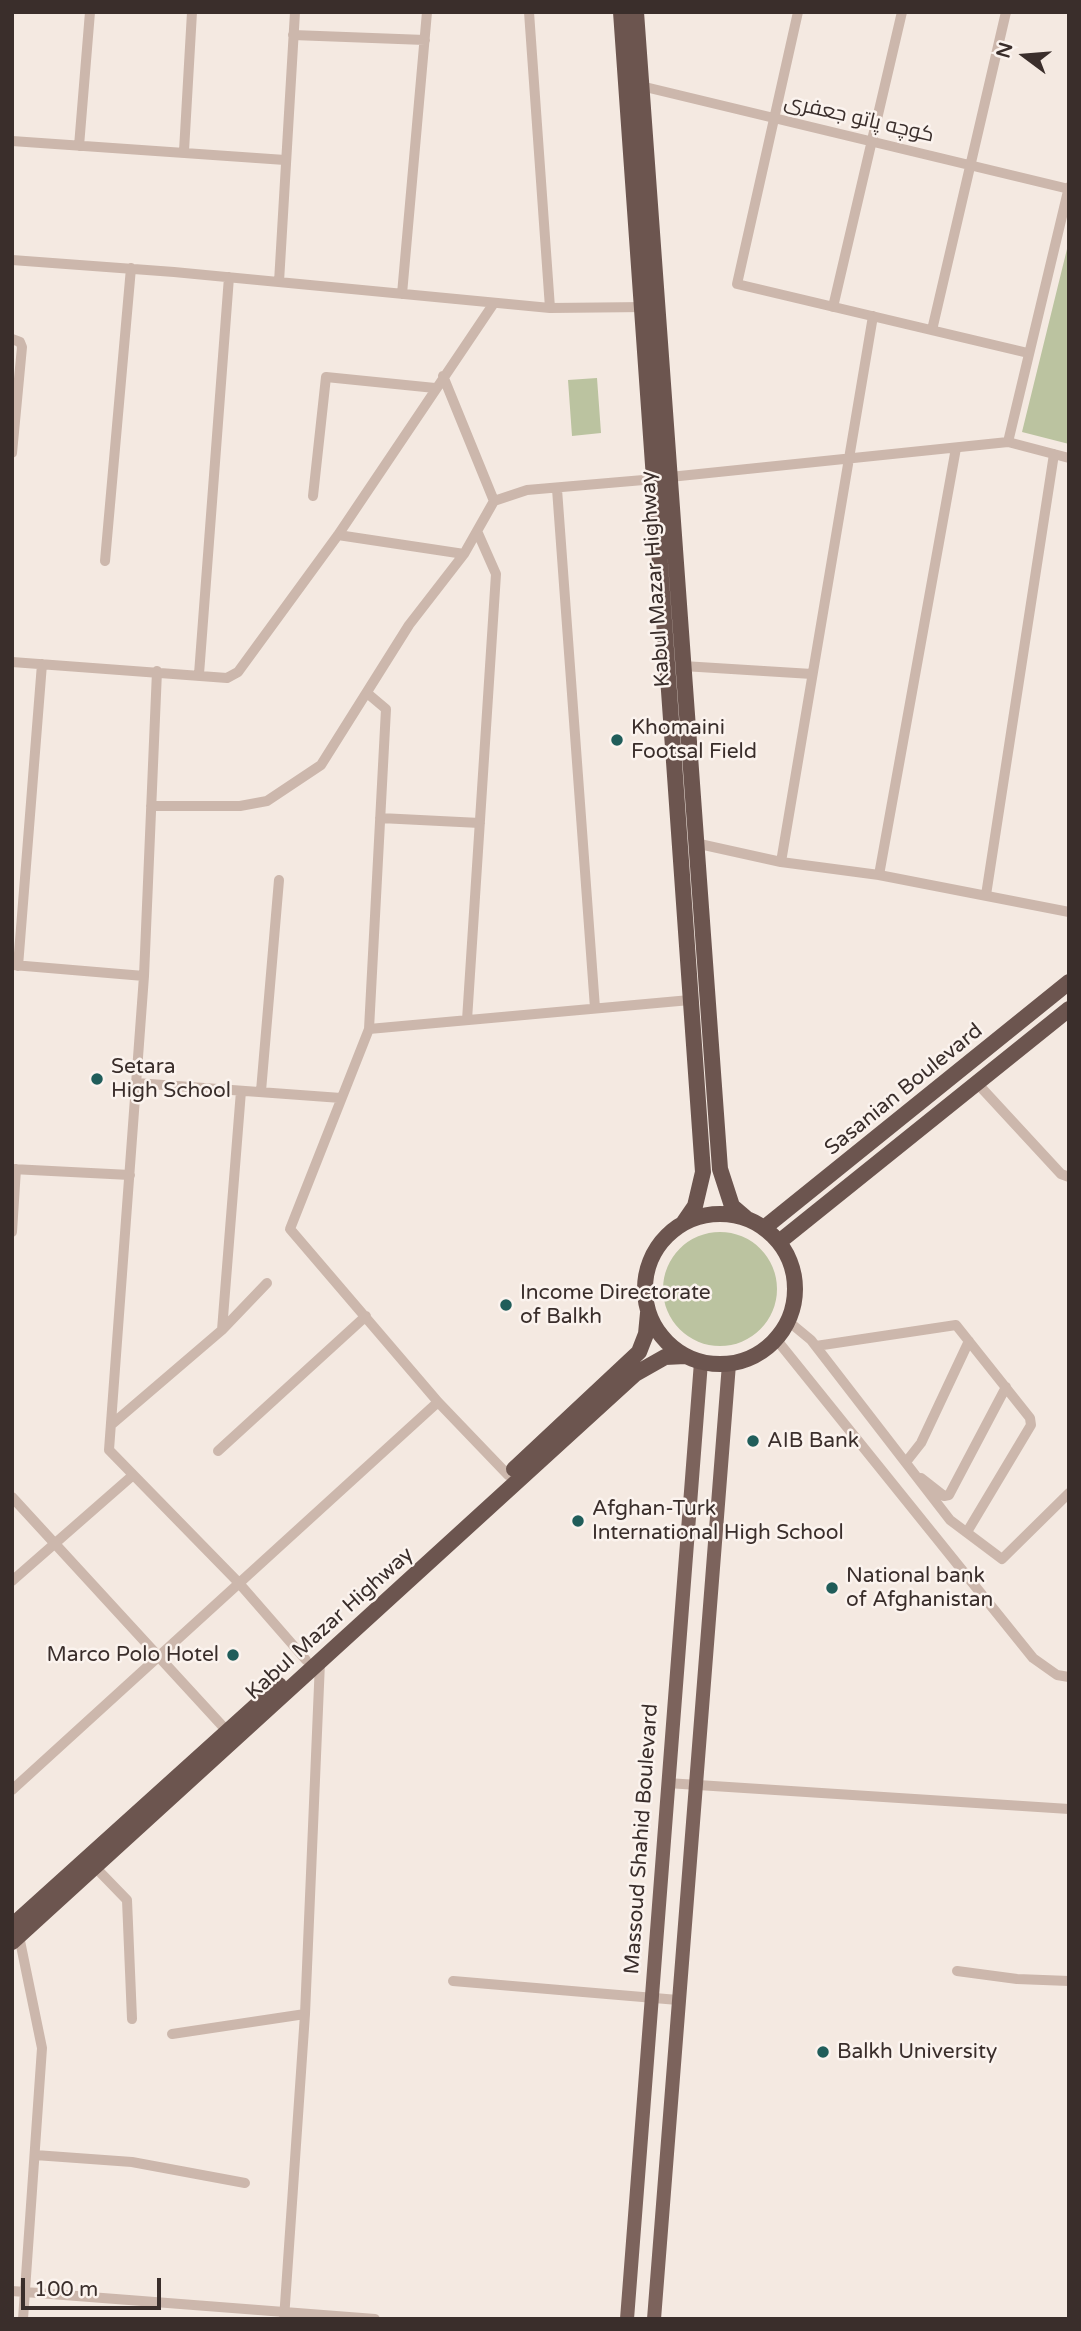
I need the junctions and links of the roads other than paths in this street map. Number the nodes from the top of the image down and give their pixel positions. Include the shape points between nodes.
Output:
1 (90, 12) edge
2 (192, 12) edge
3 (295, 12) edge
4 (427, 12) edge
5 (529, 12) edge
6 (621, 12) edge
7 (636, 12) edge
8 (797, 12) edge
9 (902, 12) edge
10 (1006, 12) edge
11 (293, 35) junction
12 (425, 40) junction
13 (641, 86) junction
14 (773, 119) junction
15 (12, 141) edge
16 (871, 142) junction
17 (79, 146) junction
18 (184, 151) junction
19 (285, 160) junction
20 (970, 165) junction
21 (1069, 188) edge
22 (12, 260) edge
23 (131, 268) junction
24 (229, 277) junction
25 (279, 282) junction
26 (402, 294) junction
27 (494, 303) junction
28 (650, 307) junction
29 (833, 307) junction
30 (550, 308) junction
31 (873, 316) junction
32 (932, 330) junction
33 (12, 339) edge
34 (1028, 353) junction
35 (443, 376) junction
36 (435, 388) junction
37 (1008, 442) junction
38 (956, 448) junction
39 (12, 453) edge
40 (1054, 454) junction
41 (1069, 458) edge
42 (847, 460) junction
43 (662, 478) junction
44 (557, 488) junction
45 (313, 496) dead end
46 (494, 501) junction
47 (477, 531) junction
48 (338, 535) junction
49 (464, 554) junction
50 (105, 561) dead end
51 (12, 662) edge
52 (42, 664) junction
53 (683, 666) junction
54 (157, 671) junction
55 (199, 674) junction
56 (812, 674) junction
57 (367, 693) junction
58 (151, 806) junction
59 (380, 818) junction
60 (480, 823) junction
61 (695, 843) junction
62 (781, 862) junction
63 (878, 875) junction
64 (279, 880) dead end
65 (986, 895) junction
66 (1069, 912) edge
67 (15, 965) edge
68 (144, 976) junction
69 (1069, 982) edge
70 (690, 1000) junction
71 (595, 1008) junction
72 (1069, 1009) edge
73 (467, 1020) junction
74 (369, 1029) junction
75 (976, 1082) junction
76 (136, 1083) junction
77 (241, 1091) junction
78 (261, 1091) junction
79 (341, 1098) junction
80 (14, 1169) edge
81 (130, 1175) junction
82 (1069, 1177) edge
83 (746, 1218) junction
84 (684, 1222) junction
85 (764, 1228) junction
86 (12, 1232) edge
87 (779, 1242) junction
88 (267, 1283) dead end
89 (648, 1313) junction
90 (366, 1316) junction
91 (788, 1321) junction
92 (222, 1330) junction
93 (776, 1339) junction
94 (969, 1341) junction
95 (816, 1346) junction
96 (693, 1359) junction
97 (729, 1364) junction
98 (1006, 1387) junction
99 (438, 1402) junction
100 (577, 1418) junction
101 (111, 1425) junction
102 (218, 1451) dead end
103 (906, 1462) junction
104 (508, 1475) junction
105 (132, 1476) junction
106 (917, 1477) junction
107 (1069, 1493) edge
108 (12, 1497) edge
109 (967, 1532) junction
110 (57, 1543) junction
111 (12, 1581) edge
112 (238, 1582) junction
113 (159, 1656) junction
114 (313, 1661) junction
115 (1069, 1677) edge
116 (228, 1731) junction
117 (667, 1783) junction
118 (695, 1785) junction
119 (12, 1790) edge
120 (1069, 1809) edge
121 (95, 1867) junction
122 (15, 1935) edge
123 (957, 1971) dead end
124 (453, 1981) dead end
125 (1069, 1981) edge
126 (651, 1997) junction
127 (678, 2000) junction
128 (305, 2014) junction
129 (132, 2019) dead end
130 (172, 2034) dead end
131 (35, 2155) junction
132 (245, 2183) dead end
133 (634, 2228) junction
134 (661, 2231) junction
135 (12, 2291) edge
136 (26, 2292) junction
137 (285, 2316) edge
138 (23, 2319) edge
139 (375, 2319) edge
140 (627, 2319) edge
141 (654, 2319) edge

1 - 17 street
2 - 18 street
3 - 11 street
4 - 12 street
5 - 30 street
6 - 28 highway, Kabul Mazar Highway
7 - 13 highway, Kabul Mazar Highway
8 - 14 street
9 - 16 street
10 - 20 street
11 - 12 street
11 - 19 street
12 - 26 street
13 - 14 street, کوچه پاتو جعفری
13 - 28 highway, Kabul Mazar Highway
14 - 16 street, کوچه پاتو جعفری
14 - 29 street via 737,284
15 - 17 street
16 - 20 street, کوچه پاتو جعفری
16 - 29 street
17 - 18 street
18 - 19 street
19 - 25 street
20 - 21 street, کوچه پاتو جعفری
20 - 32 street
21 - 34 street
22 - 23 street
23 - 24 street
23 - 50 street
24 - 25 street
24 - 55 street
25 - 26 street
26 - 27 street
27 - 30 street
27 - 35 street
28 - 30 street
28 - 43 highway, Kabul Mazar Highway
29 - 31 street
31 - 32 street
31 - 42 street
32 - 34 street
33 - 39 street via 22,346
34 - 37 street
35 - 36 street
35 - 46 street
36 - 45 street via 326,377
36 - 48 street
37 - 38 street
37 - 40 street
38 - 42 street
38 - 63 street
40 - 41 street
40 - 65 street
42 - 43 street
42 - 56 street
43 - 44 street
43 - 53 highway, Kabul Mazar Highway
43 - 70 highway, Kabul Mazar Highway
44 - 46 street via 527,490
44 - 71 street
46 - 47 street
47 - 49 street
47 - 60 street via 496,574
48 - 49 street
48 - 55 street via 238,672 227,678
49 - 57 street via 409,625
51 - 52 street
52 - 54 street
52 - 67 street
53 - 56 street
53 - 61 highway, Kabul Mazar Highway
54 - 55 street
54 - 58 street
56 - 62 street
57 - 58 street via 321,765 268,801 240,807
57 - 59 street via 386,709
58 - 68 street
59 - 60 street
59 - 74 street
60 - 73 street
61 - 62 street
61 - 83 highway, Kabul Mazar Highway via 720,1169 732,1206
62 - 63 street
63 - 65 street
64 - 78 street
65 - 66 street
67 - 68 street
68 - 76 street
69 - 85 highway, Sasanian Boulevard
70 - 71 street
70 - 84 highway, Kabul Mazar Highway via 703,1172 695,1206
71 - 73 street
72 - 75 highway, Sasanian Boulevard
73 - 74 street
74 - 79 street
75 - 82 street via 1061,1174
75 - 87 highway, Sasanian Boulevard
76 - 77 street
76 - 81 street
77 - 78 street
77 - 92 street
78 - 79 street
79 - 90 street via 290,1229
80 - 81 street
80 - 86 street
81 - 101 street
83 - 84 highway via 704,1215
83 - 85 highway
84 - 89 highway via 667,1235 646,1271
85 - 87 highway
87 - 91 highway via 793,1272
88 - 92 street
89 - 96 highway via 669,1345
89 - 100 highway, Kabul Mazar Highway via 639,1352
90 - 99 street
90 - 102 street
91 - 93 highway
91 - 95 street
92 - 101 street
93 - 97 highway via 755,1356
93 - 115 street via 1033,1658
94 - 95 street via 956,1325
94 - 98 street
94 - 103 street via 921,1443
95 - 103 street
96 - 97 highway
96 - 100 highway, Kabul Mazar Highway via 652,1362
96 - 117 main road, Massoud Shahid Boulevard
97 - 118 main road
98 - 106 street via 949,1495
98 - 109 street via 1031,1425
99 - 104 street
99 - 112 street
100 - 104 highway, Kabul Mazar Highway
100 - 114 highway, Kabul Mazar Highway
101 - 105 street via 109,1450
103 - 106 street
104 - 114 highway, Kabul Mazar Highway
105 - 110 street
105 - 112 street
106 - 109 street via 950,1520
107 - 109 street via 1002,1559
108 - 110 street
110 - 111 street
110 - 113 street
112 - 113 street
112 - 114 street
113 - 116 street
113 - 119 street
114 - 116 highway, Kabul Mazar Highway
114 - 121 highway, Kabul Mazar Highway
114 - 128 street
116 - 122 highway, Kabul Mazar Highway
117 - 118 street
117 - 126 main road, Massoud Shahid Boulevard
118 - 120 street
118 - 127 main road
121 - 122 highway, Kabul Mazar Highway
121 - 129 street via 127,1900
122 - 131 street via 43,2049
123 - 125 street
124 - 126 street
126 - 127 street
126 - 133 main road, Massoud Shahid Boulevard
127 - 134 main road
128 - 130 street
128 - 137 street
131 - 132 street via 132,2162
131 - 136 street
133 - 134 main road
133 - 140 main road, Massoud Shahid Boulevard
134 - 141 main road
135 - 136 street
136 - 137 street
136 - 138 street
137 - 139 street

